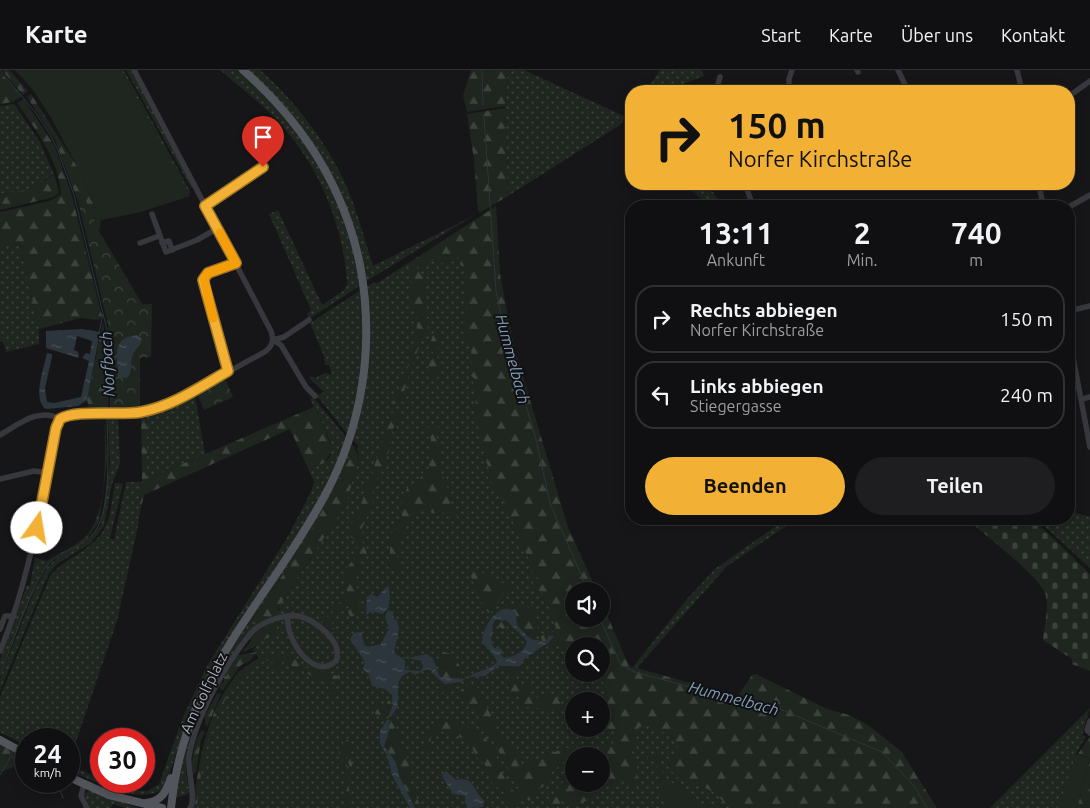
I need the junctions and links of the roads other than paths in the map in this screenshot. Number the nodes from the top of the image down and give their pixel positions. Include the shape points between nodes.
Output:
1 (134, 70) edge
2 (243, 70) edge
3 (792, 70) edge
4 (898, 70) edge
5 (1017, 70) edge
6 (720, 77) dead end
7 (1090, 81) edge
8 (718, 85) edge
9 (789, 85) edge
10 (905, 85) edge
11 (1021, 85) edge
12 (1075, 92) edge
13 (263, 167) dead end
14 (1090, 195) edge
15 (1075, 204) edge
16 (205, 206) junction
17 (152, 214) dead end
18 (218, 228) junction
19 (159, 236) junction
20 (140, 243) dead end
21 (236, 263) junction
22 (1090, 306) edge
23 (1075, 310) edge
24 (309, 320) dead end
25 (272, 343) junction
26 (1075, 366) edge
27 (228, 371) junction
28 (316, 396) dead end
29 (1090, 397) edge
30 (1082, 399) junction
31 (60, 419) junction
32 (0, 434) edge
33 (1090, 447) edge
34 (49, 473) junction
35 (0, 479) edge
36 (14, 616) junction
37 (288, 617) junction
38 (0, 629) edge
39 (0, 651) edge
40 (1090, 721) edge
41 (1090, 733) edge
42 (0, 740) edge
43 (15, 748) edge
44 (176, 766) junction
45 (80, 782) edge
46 (84, 784) junction
47 (139, 803) junction
48 (87, 808) edge
49 (148, 808) edge
50 (162, 808) edge
51 (171, 808) edge
52 (190, 808) edge

1 - 16 street
2 - 44 main road via 276,101 301,132 325,170 343,208 363,282 365,364 354,424 335,476 314,516 230,642 210,678 188,724
3 - 9 street
4 - 10 street
5 - 11 street
6 - 8 street
7 - 12 street
13 - 16 street
14 - 15 street
16 - 18 street
17 - 19 street
18 - 19 street via 166,252
18 - 21 street
19 - 20 street
21 - 25 street via 271,331
21 - 27 street via 208,273 203,280
22 - 23 street
24 - 25 street
25 - 27 street via 266,351
25 - 28 street via 281,345 306,387
26 - 30 street
27 - 31 street via 163,406 140,412 73,414
29 - 30 street
30 - 33 street
31 - 32 street via 48,414 37,415
31 - 34 street
34 - 35 street via 34,471
34 - 36 street
36 - 38 street via 5,616
36 - 39 street
37 - 37 street via 291,638 308,660 322,666 336,661 337,650 330,634 302,617
37 - 52 street, Am Golfplatz via 256,628 222,676 190,753 188,770 194,801
40 - 41 street via 1087,730
42 - 43 main road
44 - 47 main road via 163,795 153,802
44 - 51 main road
45 - 46 main road
46 - 47 main road
46 - 48 street via 81,796
47 - 49 main road
47 - 50 main road

